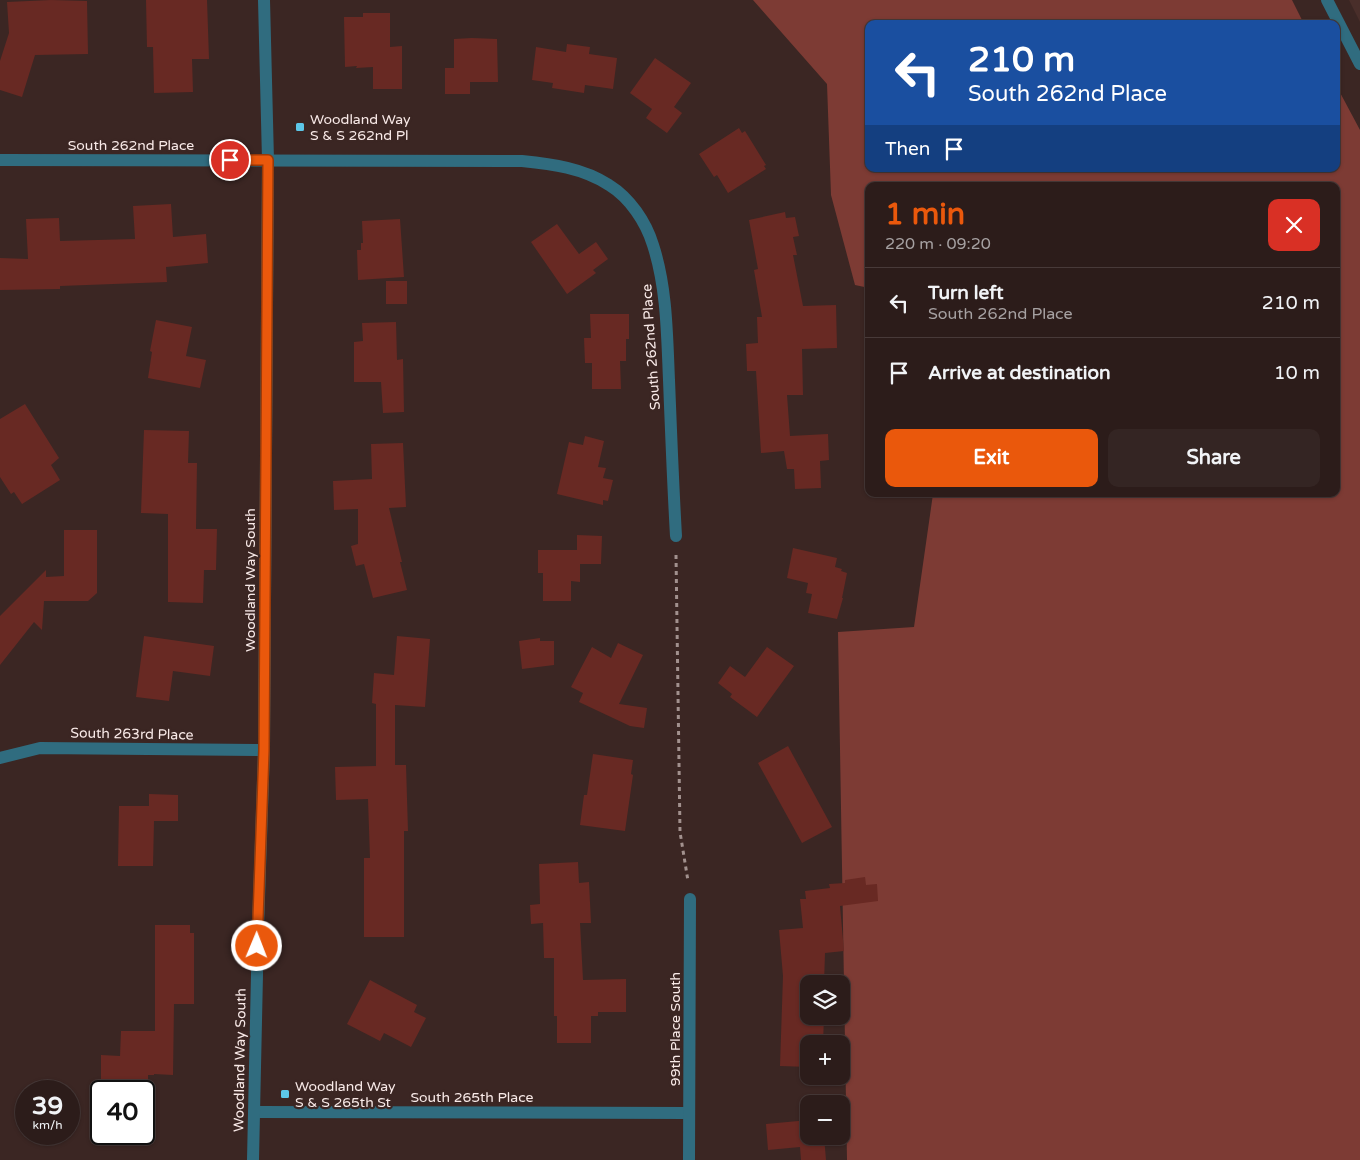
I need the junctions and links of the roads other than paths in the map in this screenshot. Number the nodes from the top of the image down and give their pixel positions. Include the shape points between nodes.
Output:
1 (264, 0) edge
2 (1327, 0) edge
3 (1337, 20) edge
4 (1340, 25) edge
5 (1360, 64) edge
6 (0, 160) edge
7 (268, 160) junction
8 (676, 536) road end
9 (264, 750) junction
10 (0, 758) edge
11 (690, 899) road end
12 (254, 1112) junction
13 (689, 1113) junction
14 (254, 1160) edge
15 (689, 1160) edge

1 - 7 street, Woodland Way South
2 - 3 street
4 - 5 street
6 - 7 street, South 262nd Place
7 - 8 street, South 262nd Place via 530,161 588,175 609,185 625,198 641,218 652,243 663,290
7 - 9 street, Woodland Way South
9 - 10 street, South 263rd Place via 40,748
9 - 12 street, Woodland Way South
11 - 13 street, 99th Place South
12 - 13 street, South 265th Place
12 - 14 street, Woodland Way South
13 - 15 street, 99th Place South

